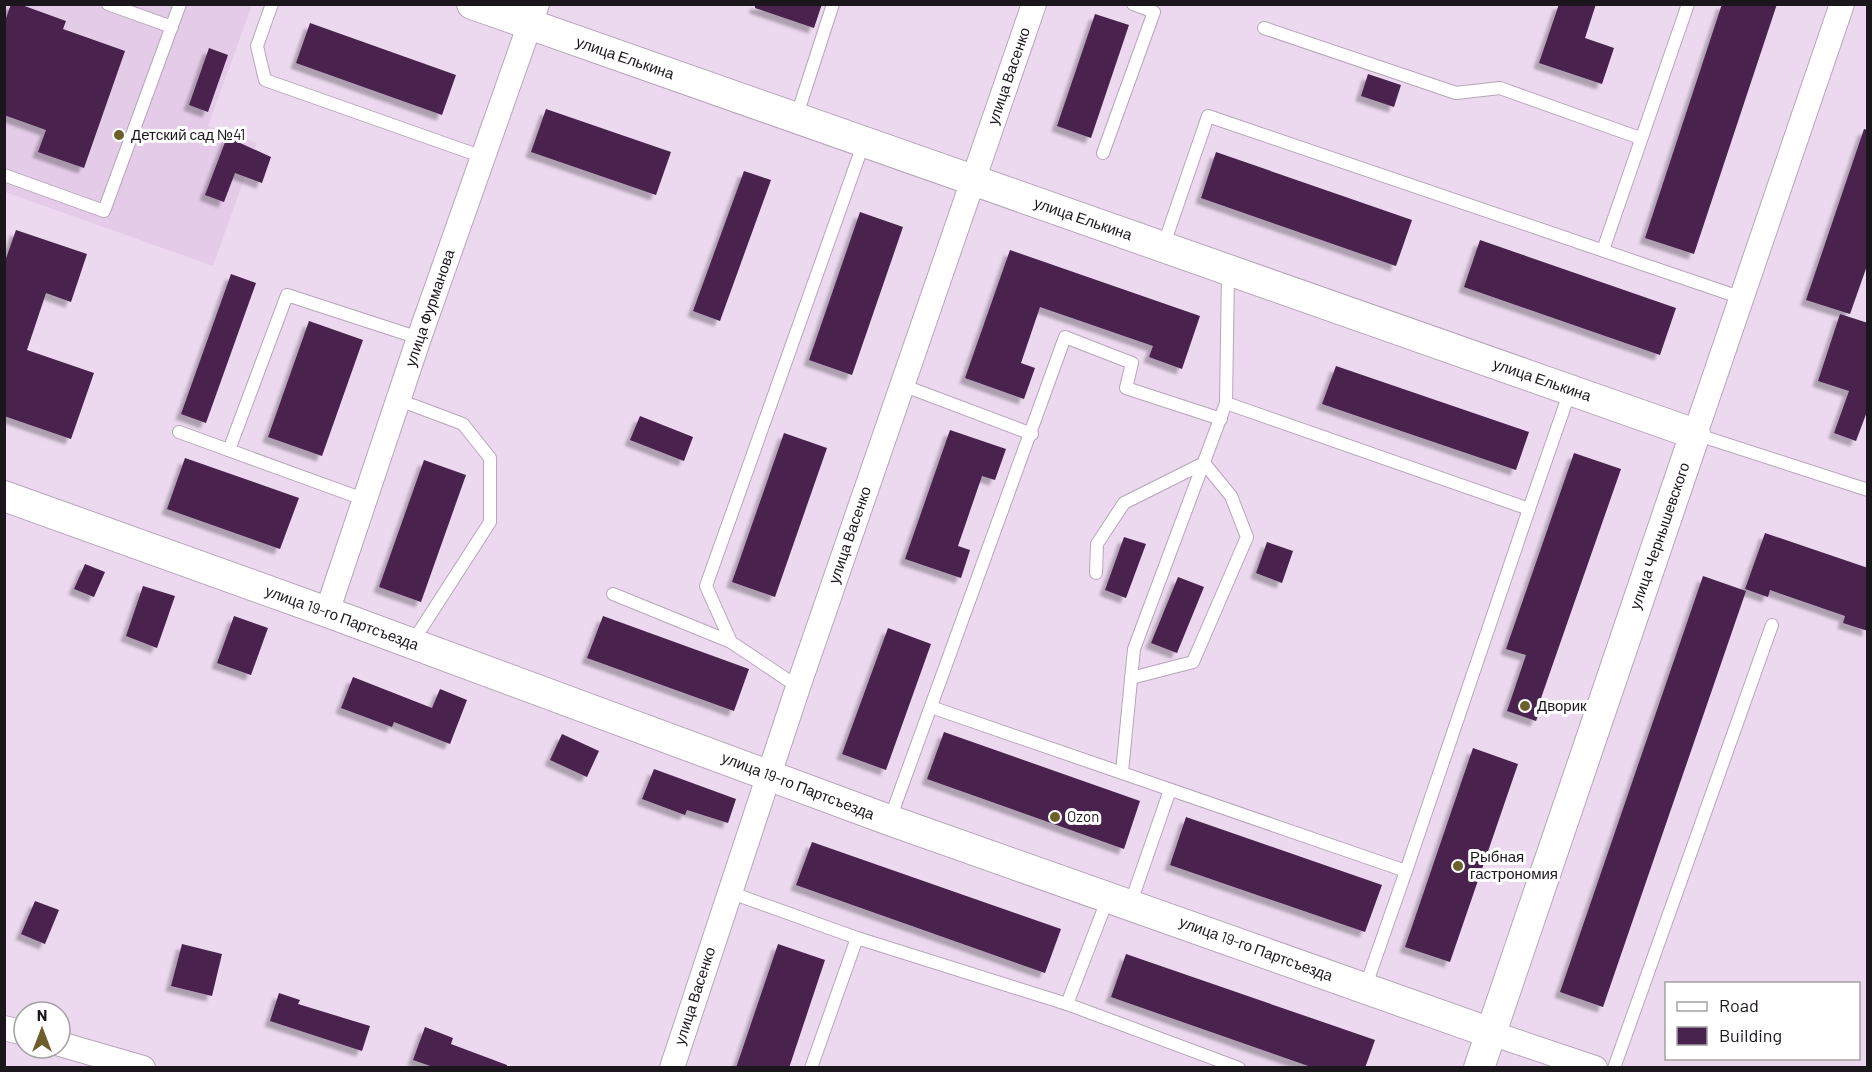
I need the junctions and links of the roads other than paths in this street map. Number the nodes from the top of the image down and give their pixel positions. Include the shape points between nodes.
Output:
1 (108, 4) edge
2 (180, 4) edge
3 (272, 4) edge
4 (472, 4) edge
5 (833, 4) edge
6 (1034, 4) edge
7 (1133, 4) edge
8 (1688, 4) edge
9 (1842, 4) edge
10 (533, 15) edge
11 (172, 27) junction
12 (1264, 28) dead end
13 (795, 119) junction
14 (1640, 138) junction
15 (864, 142) junction
16 (1103, 153) dead end
17 (483, 157) junction
18 (4, 175) edge
19 (972, 180) junction
20 (1163, 247) junction
21 (1603, 250) junction
22 (1228, 270) junction
23 (1742, 298) junction
24 (419, 338) junction
25 (902, 385) junction
26 (1571, 390) junction
27 (399, 400) junction
28 (1226, 404) junction
29 (1221, 418) junction
30 (179, 432) dead end
31 (1032, 434) junction
32 (1695, 434) junction
33 (229, 450) junction
34 (1204, 463) junction
35 (1868, 490) edge
36 (4, 496) edge
37 (366, 500) junction
38 (1529, 509) junction
39 (1096, 573) dead end
40 (613, 594) dead end
41 (327, 612) junction
42 (1772, 625) dead end
43 (731, 642) junction
44 (411, 644) junction
45 (1131, 678) junction
46 (798, 687) junction
47 (931, 707) junction
48 (1122, 772) junction
49 (770, 775) junction
50 (1170, 790) junction
51 (889, 820) junction
52 (1406, 871) junction
53 (729, 892) junction
54 (1119, 901) junction
55 (857, 938) junction
56 (1365, 988) junction
57 (1067, 1004) junction
58 (1491, 1033) junction
59 (72, 1047) edge
60 (143, 1068) edge
61 (672, 1068) edge
62 (811, 1068) edge
63 (1239, 1068) edge
64 (1479, 1068) edge
65 (1595, 1068) edge
66 (1614, 1068) edge

1 - 11 lane
2 - 11 lane
3 - 17 lane via 257,46 265,80
4 - 10 street, улица Елькина
5 - 13 lane
6 - 19 street, улица Васенко
7 - 16 lane via 1154,12
8 - 14 lane
9 - 23 street, улица Чернышевского
10 - 13 street, улица Елькина
10 - 17 street, улица Фурманова
11 - 18 lane via 105,211
12 - 14 lane via 1456,93 1500,88
13 - 15 street, улица Елькина
14 - 21 lane
15 - 19 street, улица Елькина
15 - 43 lane via 706,586
17 - 24 street, улица Фурманова
19 - 20 street, улица Елькина
19 - 25 street, улица Васенко
20 - 21 lane via 1208,116
20 - 22 street, улица Елькина
21 - 23 lane
22 - 26 street, улица Елькина
22 - 28 lane
23 - 32 street, улица Чернышевского
24 - 27 street, улица Фурманова
24 - 33 lane via 287,295
25 - 31 lane
25 - 46 street, улица Васенко
26 - 32 street, улица Елькина
26 - 38 lane
27 - 37 street, улица Фурманова
27 - 44 lane via 463,424 490,458 490,522
28 - 29 lane
28 - 38 lane
29 - 31 lane via 1126,387 1132,363 1065,337
29 - 34 lane
30 - 33 lane
31 - 47 lane
32 - 35 lane
32 - 58 street, улица Чернышевского
33 - 37 lane
34 - 39 lane via 1124,503 1097,544
34 - 45 lane via 1134,649
34 - 45 lane via 1231,496 1247,537 1193,662
36 - 41 street, улица 19-го Партсъезда
37 - 41 street, улица Фурманова
38 - 52 lane
40 - 43 lane
41 - 44 street, улица 19-го Партсъезда
42 - 66 lane
43 - 46 lane
44 - 49 street, улица 19-го Партсъезда
45 - 48 lane
46 - 49 street, улица Васенко
47 - 48 lane
47 - 51 lane
48 - 50 lane
49 - 51 street, улица 19-го Партсъезда
49 - 53 street, улица Васенко
50 - 52 lane
50 - 54 lane
51 - 54 street, улица 19-го Партсъезда
52 - 56 lane
53 - 55 lane
53 - 61 street, улица Васенко
54 - 56 street, улица 19-го Партсъезда
54 - 57 lane
55 - 57 lane
55 - 62 lane
56 - 58 street, улица 19-го Партсъезда
57 - 63 lane
58 - 64 street, улица Чернышевского
58 - 65 street, улица 19-го Партсъезда
59 - 60 street

